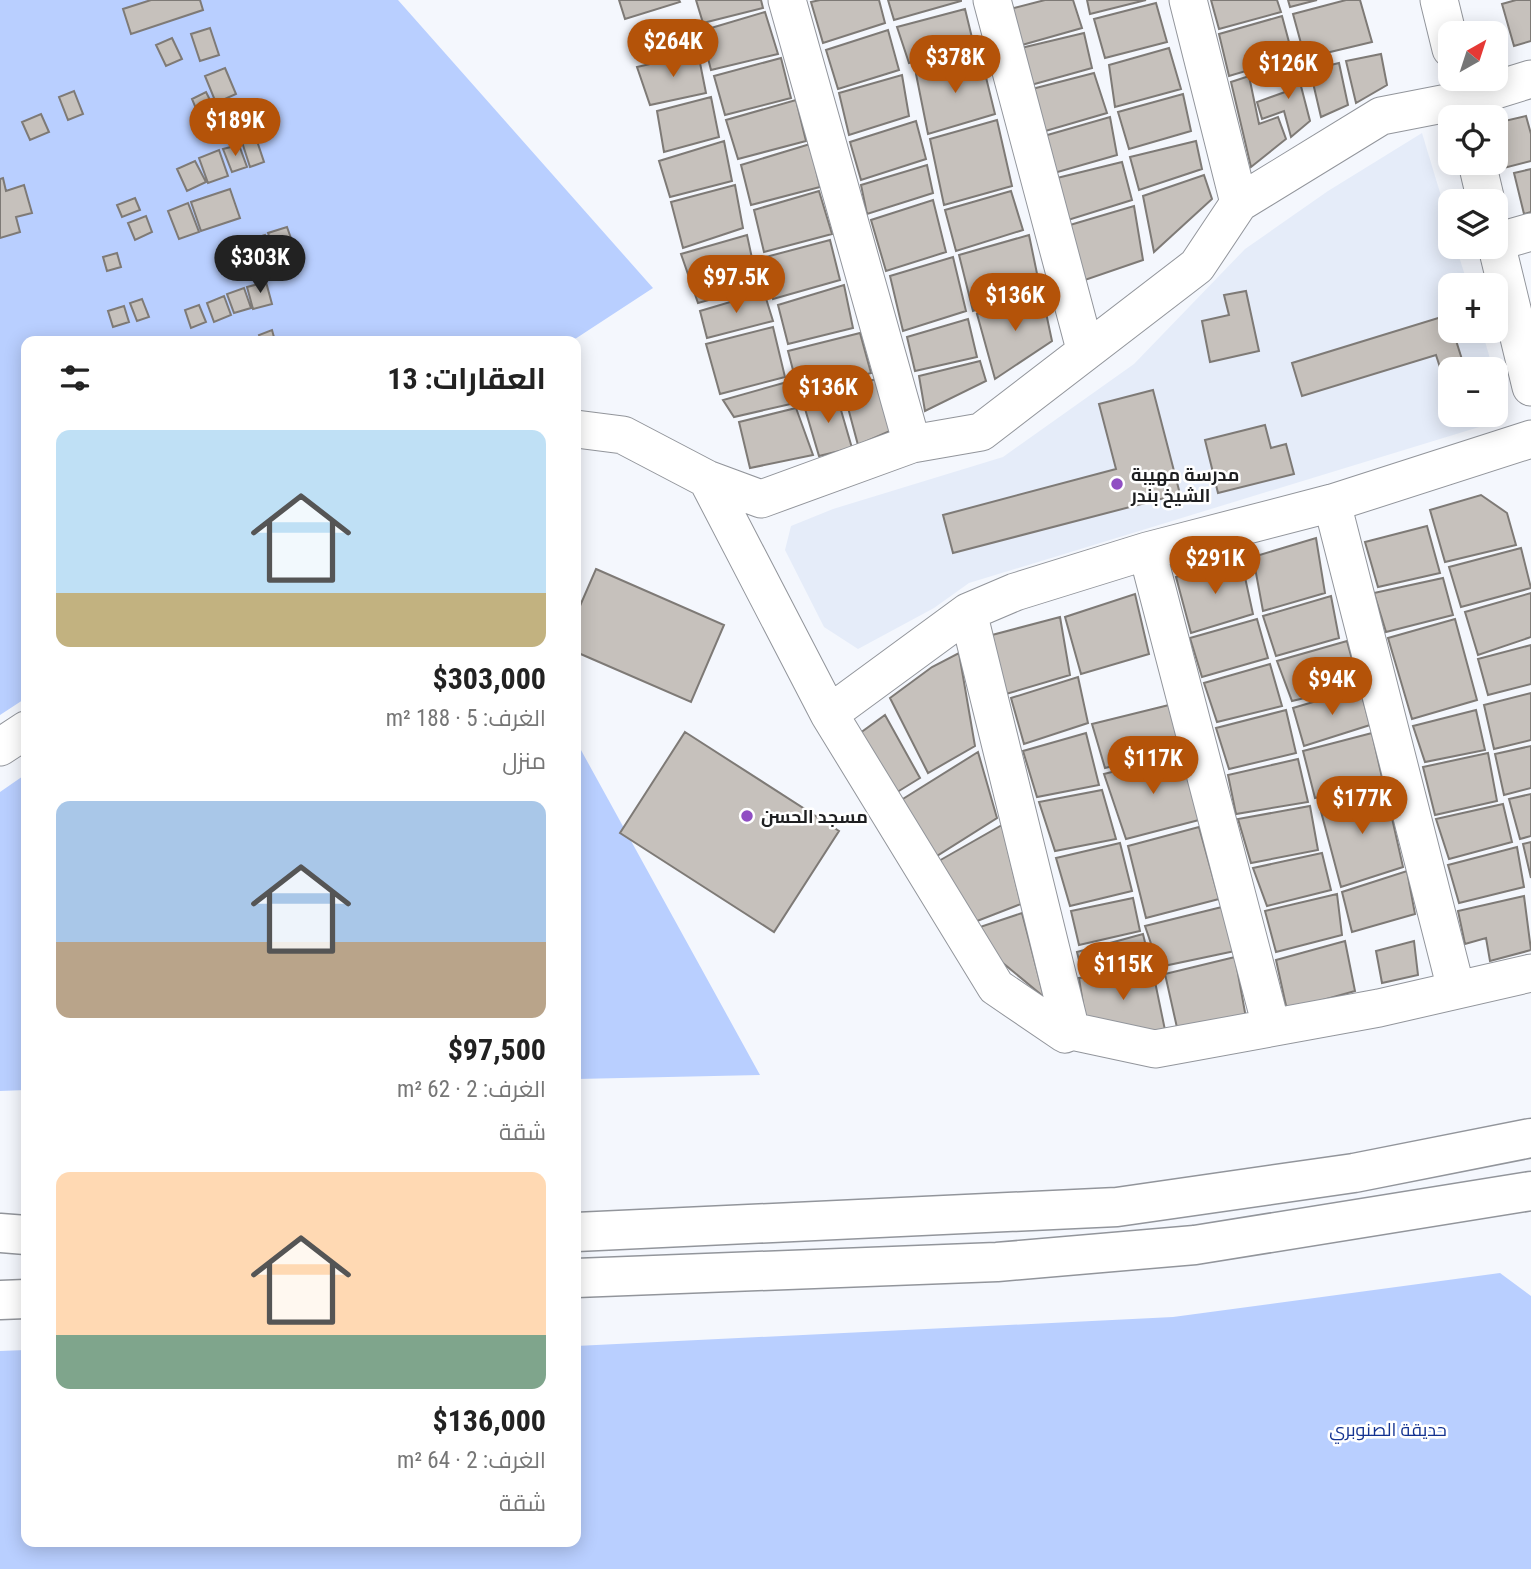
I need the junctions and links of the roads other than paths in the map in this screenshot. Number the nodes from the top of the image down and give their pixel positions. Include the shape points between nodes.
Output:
1 (787, 0) edge
2 (992, 0) edge
3 (1188, 0) edge
4 (1439, 0) edge
5 (1444, 21) edge
6 (1531, 79) edge
7 (1462, 99) edge
8 (1239, 204) junction
9 (1531, 232) edge
10 (1508, 239) edge
11 (1500, 259) edge
12 (1085, 349) junction
13 (1530, 378) edge
14 (581, 430) edge
15 (1531, 439) edge
16 (912, 444) junction
17 (707, 479) junction
18 (1332, 503) junction
19 (1147, 551) junction
20 (968, 612) junction
21 (829, 714) junction
22 (21, 733) edge
23 (0, 747) edge
24 (1531, 973) edge
25 (1456, 989) junction
26 (1271, 1026) junction
27 (1071, 1031) junction
28 (1531, 1138) edge
29 (1531, 1191) edge
30 (581, 1232) edge
31 (0, 1233) edge
32 (21, 1235) edge
33 (21, 1251) edge
34 (0, 1252) edge
35 (581, 1278) edge
36 (21, 1299) edge
37 (0, 1300) edge

1 - 16 street
2 - 12 street
3 - 8 street
4 - 5 street
6 - 7 street
7 - 8 street via 1381,116
8 - 12 street via 1197,266
9 - 10 street
11 - 13 street
12 - 16 street via 981,432
14 - 17 street via 623,435
15 - 18 street
16 - 17 street via 761,499
17 - 21 street
18 - 19 street
18 - 25 street
19 - 20 street via 1015,592
19 - 26 street
20 - 21 street
20 - 27 street
21 - 27 street via 996,987 1065,1034
22 - 23 street
24 - 25 street
25 - 26 street via 1379,1009
26 - 27 street via 1155,1049
28 - 30 main road via 1354,1173 1117,1207
29 - 35 main road via 1195,1245 997,1262
31 - 32 main road
33 - 34 main road
36 - 37 main road

